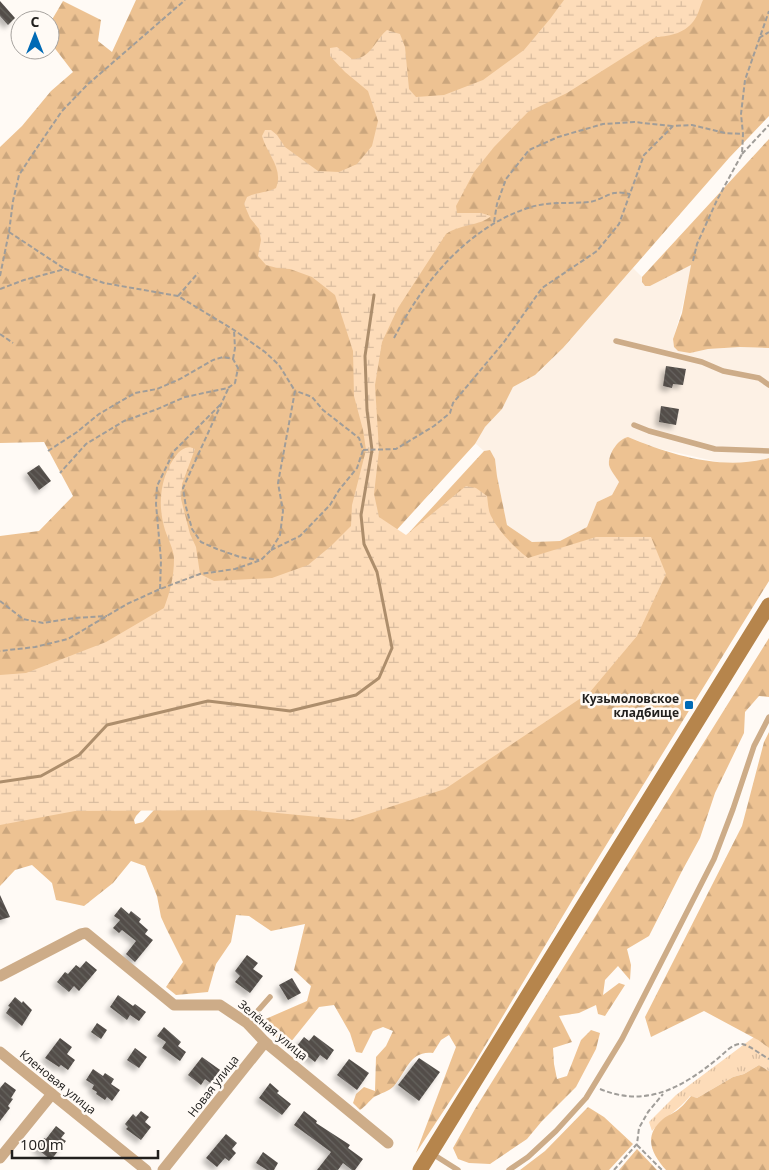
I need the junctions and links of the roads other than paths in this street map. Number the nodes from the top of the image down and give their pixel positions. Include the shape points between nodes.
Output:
1 (616, 341) dead end
2 (769, 386) edge
3 (634, 425) dead end
4 (769, 451) edge
5 (769, 605) edge
6 (769, 717) edge
7 (0, 976) edge
8 (270, 997) dead end
9 (247, 1023) junction
10 (265, 1042) junction
11 (0, 1052) edge
12 (52, 1094) junction
13 (388, 1143) dead end
14 (431, 1153) junction
15 (0, 1158) edge
16 (146, 1170) edge
17 (163, 1170) edge
18 (420, 1170) edge
19 (458, 1170) edge
20 (509, 1170) edge

1 - 2 lane via 759,378
3 - 4 lane via 715,449
5 - 14 main road
6 - 20 lane via 754,746 714,859 622,1039 586,1098 556,1131
7 - 9 street, Зелёная улица via 86,933 174,1005 220,1005
8 - 9 lane
9 - 10 street, Зелёная улица
10 - 13 street, Зелёная улица
10 - 17 street, Новая улица
11 - 12 street, Кленовая улица
12 - 15 street
12 - 16 street, Кленовая улица
14 - 18 main road
14 - 19 lane

